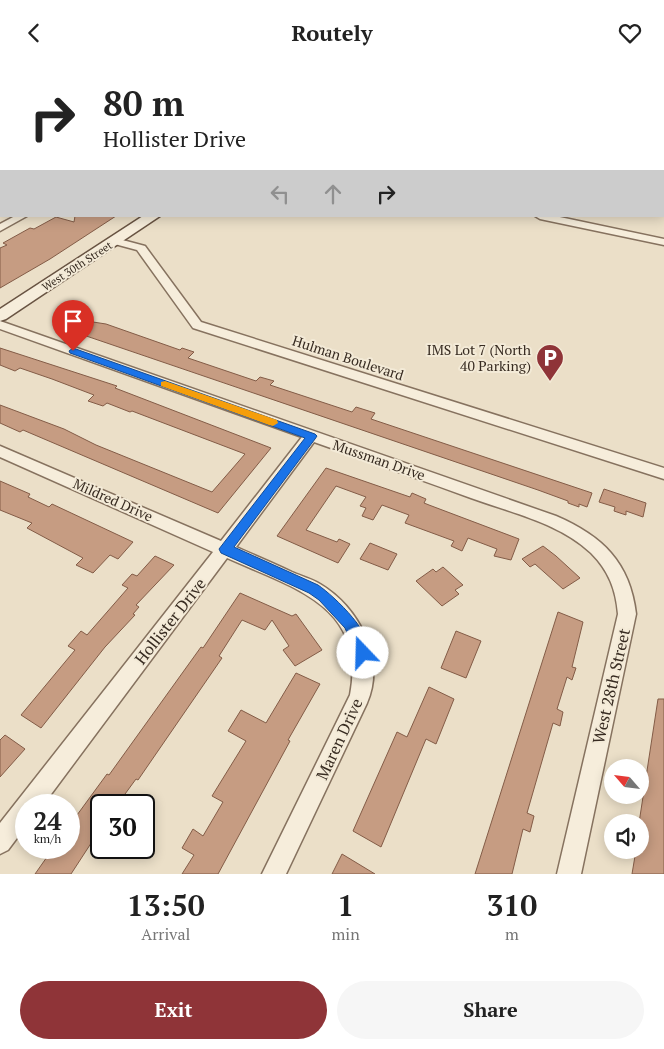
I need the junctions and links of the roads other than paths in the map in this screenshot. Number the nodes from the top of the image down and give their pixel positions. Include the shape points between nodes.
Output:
1 (20, 217) edge
2 (151, 217) edge
3 (545, 217) edge
4 (0, 228) edge
5 (115, 241) junction
6 (664, 242) edge
7 (0, 316) edge
8 (0, 325) edge
9 (312, 436) junction
10 (0, 451) edge
11 (664, 474) edge
12 (226, 549) junction
13 (608, 560) joint
14 (37, 794) edge
15 (15, 822) edge
16 (0, 842) edge
17 (274, 874) edge
18 (569, 874) edge

1 - 4 street
2 - 5 main road, West 30th Street
3 - 6 street
5 - 7 main road, West 30th Street
5 - 11 street, Hulman Boulevard via 141,248 197,325
8 - 9 street, Mussman Drive
9 - 12 street, Hollister Drive
9 - 13 street, Mussman Drive via 550,520 581,536
10 - 12 street, Mildred Drive
12 - 14 street, Hollister Drive
12 - 17 street, Maren Drive via 324,596 350,623 363,653 364,681 358,703
13 - 18 street, West 28th Street via 623,587 627,615
15 - 16 street

